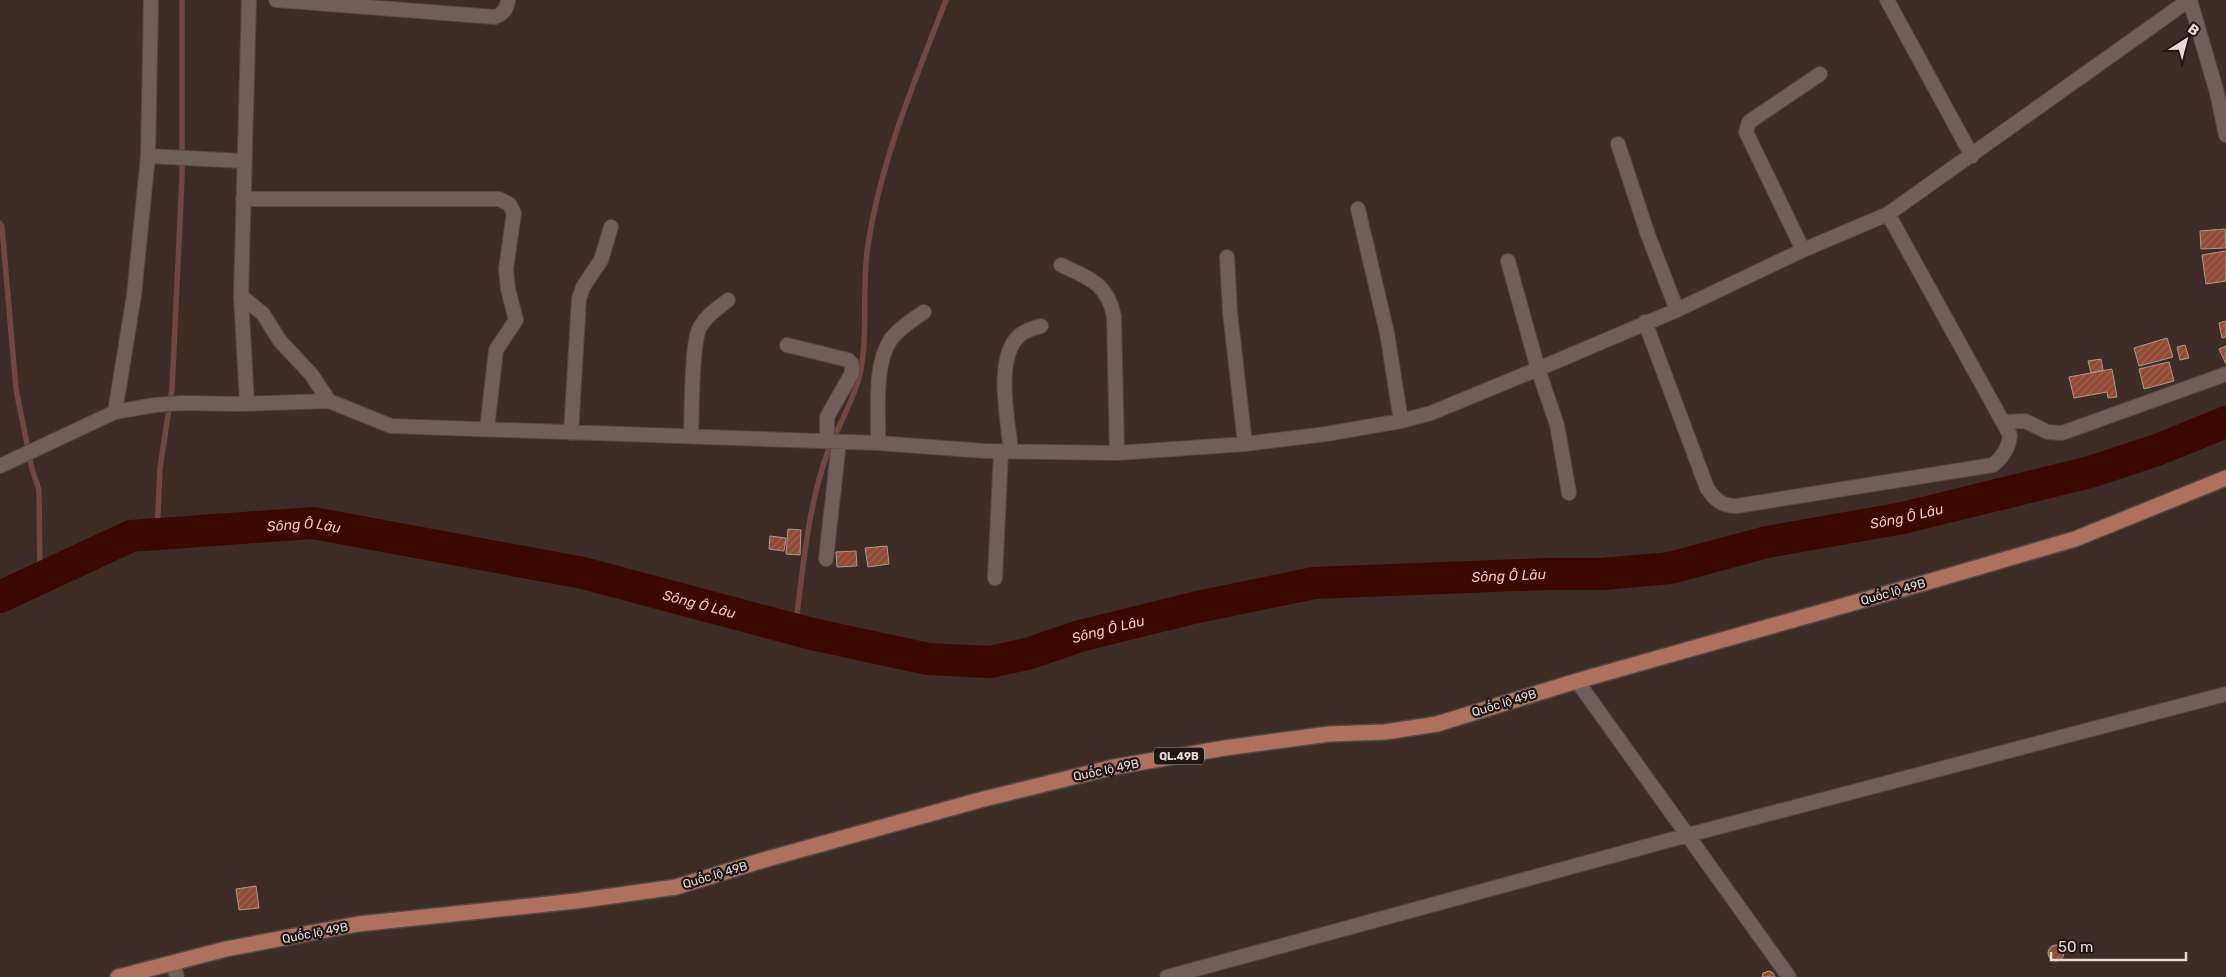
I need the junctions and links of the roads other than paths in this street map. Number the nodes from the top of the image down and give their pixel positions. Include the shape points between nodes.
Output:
1 (151, 0) edge
2 (249, 0) edge
3 (276, 0) edge
4 (508, 0) edge
5 (1887, 0) edge
6 (2183, 2) edge
7 (1820, 74) dead end
8 (2226, 135) edge
9 (1618, 144) dead end
10 (148, 156) junction
11 (1972, 156) junction
12 (244, 161) junction
13 (243, 199) junction
14 (1358, 209) dead end
15 (1888, 214) junction
16 (611, 227) dead end
17 (1803, 250) junction
18 (1227, 257) dead end
19 (1508, 261) dead end
20 (1061, 265) dead end
21 (241, 296) junction
22 (728, 300) dead end
23 (1677, 310) junction
24 (924, 312) dead end
25 (1645, 322) junction
26 (1041, 326) dead end
27 (787, 345) dead end
28 (1538, 369) junction
29 (2226, 374) edge
30 (329, 401) junction
31 (247, 404) junction
32 (115, 412) junction
33 (1400, 421) junction
34 (2003, 422) junction
35 (487, 429) junction
36 (571, 432) junction
37 (691, 436) junction
38 (833, 441) junction
39 (878, 443) junction
40 (1245, 444) junction
41 (1006, 451) junction
42 (1116, 453) junction
43 (0, 466) edge
44 (2226, 478) edge
45 (1569, 493) dead end
46 (826, 559) dead end
47 (995, 578) dead end
48 (1577, 681) junction
49 (2226, 694) edge
50 (1688, 835) junction
51 (175, 970) edge
52 (118, 977) edge
53 (1167, 977) edge
54 (1788, 977) edge

1 - 10 street
2 - 12 street
3 - 4 street via 495,17 505,10
5 - 11 street
6 - 8 street via 2217,94
6 - 11 street
7 - 17 street via 1749,122 1746,132
9 - 23 street
10 - 12 street
10 - 32 street via 134,295
11 - 15 street
12 - 13 street
13 - 21 street
13 - 35 street via 499,199 509,204 514,213 506,269 516,320 496,350
14 - 33 street via 1387,332
15 - 17 street
15 - 34 street
16 - 36 street via 601,260 579,299
17 - 23 street
18 - 40 street
19 - 28 street
20 - 42 street via 1100,285 1111,304 1114,316
21 - 30 street via 263,314 280,341 311,374
21 - 31 street
22 - 37 street via 699,328 695,344
23 - 25 street
24 - 39 street via 891,339 883,354
25 - 28 street
25 - 34 street via 1707,488 1714,498 1729,506 1993,465 2009,443 2010,435
26 - 41 street via 1018,336 1006,359
27 - 38 street via 848,360 852,364 852,373 827,418
28 - 33 street via 1431,413
28 - 45 street via 1557,425
29 - 34 street via 2062,433 2048,432 2025,421
30 - 31 street
30 - 35 street via 391,426
31 - 32 street via 183,403
32 - 43 street
33 - 40 street
35 - 36 street
36 - 37 street
37 - 38 street
38 - 39 street
38 - 46 street
39 - 41 street
40 - 42 street
41 - 42 street
41 - 47 street
44 - 48 main road, Quốc lộ 49B / QL.49B via 2076,539
48 - 50 street
48 - 51 main road, Quốc lộ 49B / QL.49B via 1437,724 1385,732 1329,734 1114,767 971,802 676,888 358,924 226,949
49 - 50 street
50 - 53 street
50 - 54 street
51 - 52 main road, Quốc lộ 49B / QL.49B

